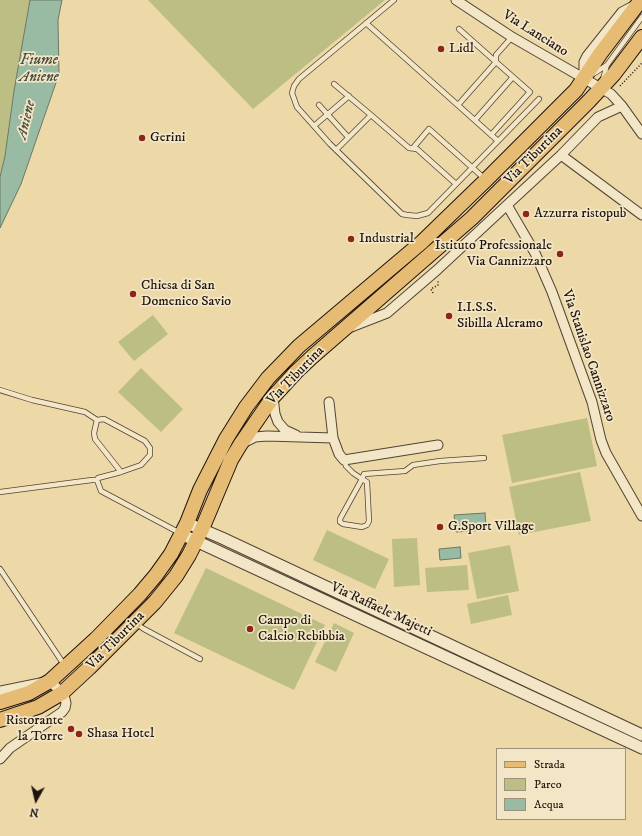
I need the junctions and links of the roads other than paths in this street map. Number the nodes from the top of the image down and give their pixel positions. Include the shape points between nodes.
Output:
1 (394, 0) edge
2 (456, 0) edge
3 (640, 1) edge
4 (642, 17) edge
5 (366, 23) junction
6 (460, 29) dead end
7 (512, 37) junction
8 (642, 37) edge
9 (496, 62) junction
10 (607, 65) junction
11 (514, 77) junction
12 (584, 79) junction
13 (334, 84) dead end
14 (606, 91) junction
15 (349, 96) junction
16 (539, 99) dead end
17 (319, 104) dead end
18 (458, 105) junction
19 (622, 106) junction
20 (328, 115) junction
21 (371, 115) junction
22 (475, 120) junction
23 (314, 126) junction
24 (642, 134) edge
25 (491, 135) junction
26 (348, 137) junction
27 (498, 141) junction
28 (413, 148) junction
29 (336, 150) junction
30 (560, 155) junction
31 (473, 167) junction
32 (486, 180) junction
33 (456, 184) junction
34 (507, 205) junction
35 (642, 215) edge
36 (343, 330) junction
37 (0, 390) edge
38 (273, 397) junction
39 (329, 402) dead end
40 (97, 420) junction
41 (302, 437) junction
42 (333, 438) junction
43 (240, 445) junction
44 (438, 445) dead end
45 (484, 458) dead end
46 (344, 460) junction
47 (120, 472) junction
48 (362, 478) junction
49 (97, 480) junction
50 (0, 492) edge
51 (642, 516) edge
52 (180, 527) junction
53 (199, 535) junction
54 (244, 548) junction
55 (238, 561) junction
56 (0, 569) edge
57 (135, 622) junction
58 (200, 659) dead end
59 (66, 667) junction
60 (499, 675) junction
61 (50, 681) junction
62 (0, 691) edge
63 (62, 693) junction
64 (557, 696) junction
65 (0, 702) edge
66 (553, 706) junction
67 (0, 720) edge
68 (642, 735) edge
69 (10, 748) junction
70 (642, 748) edge
71 (0, 753) edge
72 (0, 759) edge

1 - 5 lane
2 - 7 street, Via Lanciano
3 - 12 main road, Via Tiburtina
4 - 10 lane, Via Tiburtina
5 - 18 lane
5 - 23 lane via 294,86 292,93 297,107
6 - 9 lane
7 - 9 lane via 496,56
7 - 12 street, Via Lanciano
8 - 14 main road via 614,74
9 - 11 lane
9 - 18 lane
10 - 12 lane, Via Tiburtina
10 - 14 lane, Via Tiburtina
11 - 22 lane
11 - 25 lane via 530,92
12 - 14 street, Via Lanciano
12 - 32 main road, Via Tiburtina
13 - 15 lane
14 - 19 street, Via Lanciano
14 - 36 main road, Via Tiburtina via 589,101 472,218
15 - 20 lane
15 - 21 lane
16 - 27 lane
17 - 20 lane
18 - 22 lane
19 - 24 street, Via Lanciano
19 - 30 street, Via Tiburtina via 598,117
20 - 23 lane
20 - 26 lane
21 - 26 lane
21 - 28 lane via 409,148
22 - 25 lane
23 - 29 lane
25 - 27 lane
26 - 29 lane
27 - 31 lane
28 - 31 lane via 429,129
28 - 33 lane
29 - 33 lane via 407,216 428,213
30 - 34 street, Via Tiburtina
30 - 35 street
31 - 32 lane
31 - 33 lane
32 - 52 main road, Via Tiburtina via 422,242 298,346 274,370 226,439
34 - 36 street, Via Tiburtina via 387,313
34 - 51 street, Via Stanislao Cannizzaro via 535,253 552,292 592,402 606,453
36 - 38 main road, Via Tiburtina via 296,372
37 - 40 lane via 85,412
38 - 41 street via 275,414 280,424 288,432
38 - 43 main road, Via Tiburtina
39 - 42 street
40 - 47 lane via 95,439
40 - 47 lane via 104,419 145,441 150,448 150,456 142,465
41 - 42 street
41 - 43 street via 255,437
42 - 46 street
43 - 53 main road, Via Tiburtina
44 - 46 street
45 - 48 lane via 413,465 405,471 364,474
46 - 48 lane via 353,473
47 - 49 lane
48 - 48 lane via 340,518 343,524 362,526 367,525 369,521 367,482
49 - 50 lane
49 - 52 lane via 101,492
52 - 53 street
52 - 59 main road, Via Tiburtina via 168,559 144,590
53 - 54 street, Via Raffaele Majetti
53 - 55 street, Via Raffaele Majetti
53 - 57 main road, Via Tiburtina via 176,576
54 - 55 street
54 - 60 street, Via Raffaele Majetti
55 - 60 street, Via Raffaele Majetti
56 - 59 lane
57 - 58 lane
57 - 63 main road, Via Tiburtina
59 - 61 main road, Via Tiburtina
60 - 64 street, Via Raffaele Majetti
60 - 66 street, Via Raffaele Majetti
61 - 62 street, Via Tiburtina
61 - 63 street
61 - 65 main road, Via Tiburtina via 28,693
63 - 67 main road, Via Tiburtina via 38,707
63 - 69 street via 66,703 62,712
64 - 66 street
64 - 68 street, Via Raffaele Majetti
66 - 70 street, Via Raffaele Majetti
69 - 71 street
69 - 72 street

